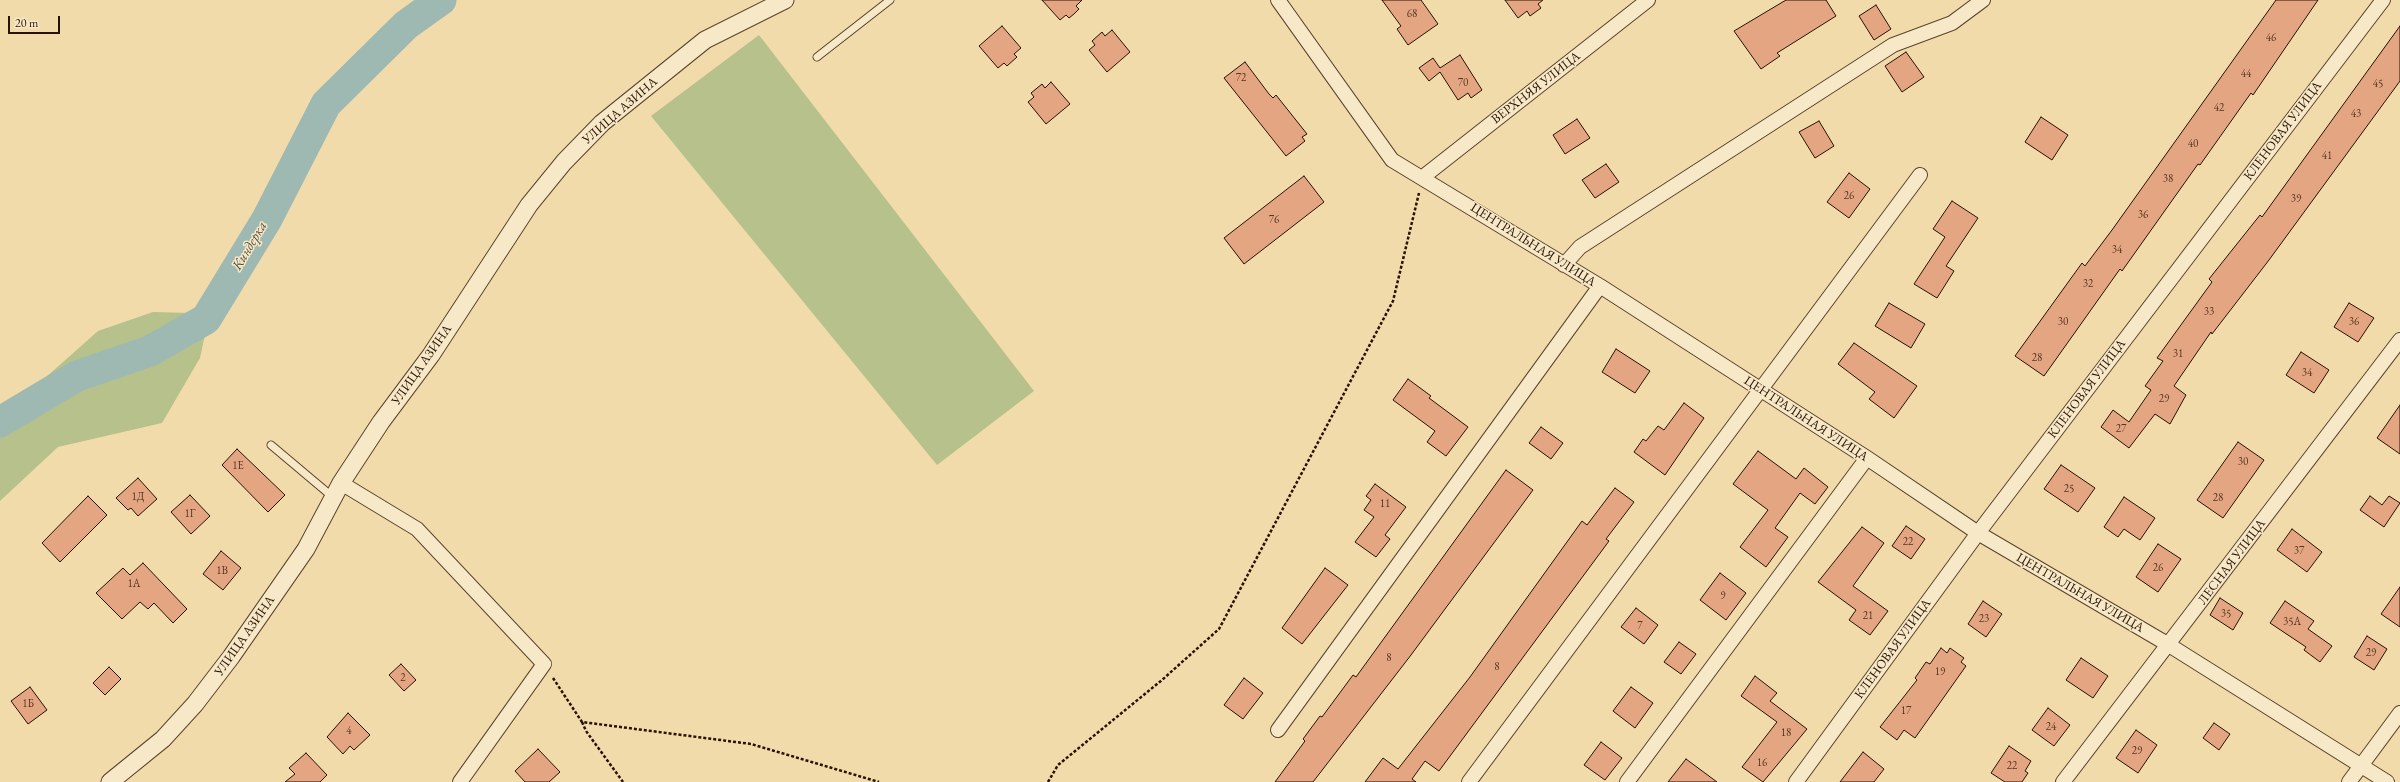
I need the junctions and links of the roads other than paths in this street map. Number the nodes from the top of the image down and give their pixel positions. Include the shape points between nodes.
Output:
1 (785, 0) edge
2 (890, 0) edge
3 (1278, 0) edge
4 (1648, 0) edge
5 (1983, 0) edge
6 (2383, 0) edge
7 (817, 57) dead end
8 (1920, 175) dead end
9 (1423, 177) junction
10 (1564, 265) junction
11 (1600, 286) junction
12 (2400, 340) edge
13 (1758, 389) junction
14 (271, 445) dead end
15 (1867, 458) junction
16 (341, 483) junction
17 (335, 498) junction
18 (1978, 533) junction
19 (2169, 645) junction
20 (2400, 713) edge
21 (1278, 730) dead end
22 (2362, 765) junction
23 (110, 782) edge
24 (460, 782) edge
25 (1469, 782) edge
26 (1627, 782) edge
27 (1796, 782) edge
28 (2063, 782) edge
29 (2349, 782) edge
30 (2387, 782) edge

1 - 16 street, УЛИЦА АЗИНА via 705,40 602,123 564,162 529,205 431,355 381,422
2 - 7 lane
3 - 9 street, ЦЕНТРАЛЬНАЯ УЛИЦА via 1392,160
4 - 9 street, ВЕРХНЯЯ УЛИЦА
5 - 10 street via 1952,23 1894,45 1580,247
6 - 18 street, КЛЕНОВАЯ УЛИЦА
8 - 13 street
9 - 10 street, ЦЕНТРАЛЬНАЯ УЛИЦА
10 - 11 street, ЦЕНТРАЛЬНАЯ УЛИЦА
11 - 13 street, ЦЕНТРАЛЬНАЯ УЛИЦА
11 - 21 street
12 - 19 street, ЛЕСНАЯ УЛИЦА
13 - 15 street, ЦЕНТРАЛЬНАЯ УЛИЦА
13 - 25 street
14 - 17 lane
15 - 18 street, ЦЕНТРАЛЬНАЯ УЛИЦА
15 - 26 street
16 - 17 street, УЛИЦА АЗИНА
16 - 24 street via 416,528 544,664
17 - 23 street, УЛИЦА АЗИНА via 306,549 195,704 163,739
18 - 19 street, ЦЕНТРАЛЬНАЯ УЛИЦА
18 - 27 street, КЛЕНОВАЯ УЛИЦА
19 - 22 street, ЦЕНТРАЛЬНАЯ УЛИЦА
19 - 28 street, ЛЕСНАЯ УЛИЦА
20 - 22 street
22 - 29 street
22 - 30 street, ЦЕНТРАЛЬНАЯ УЛИЦА

